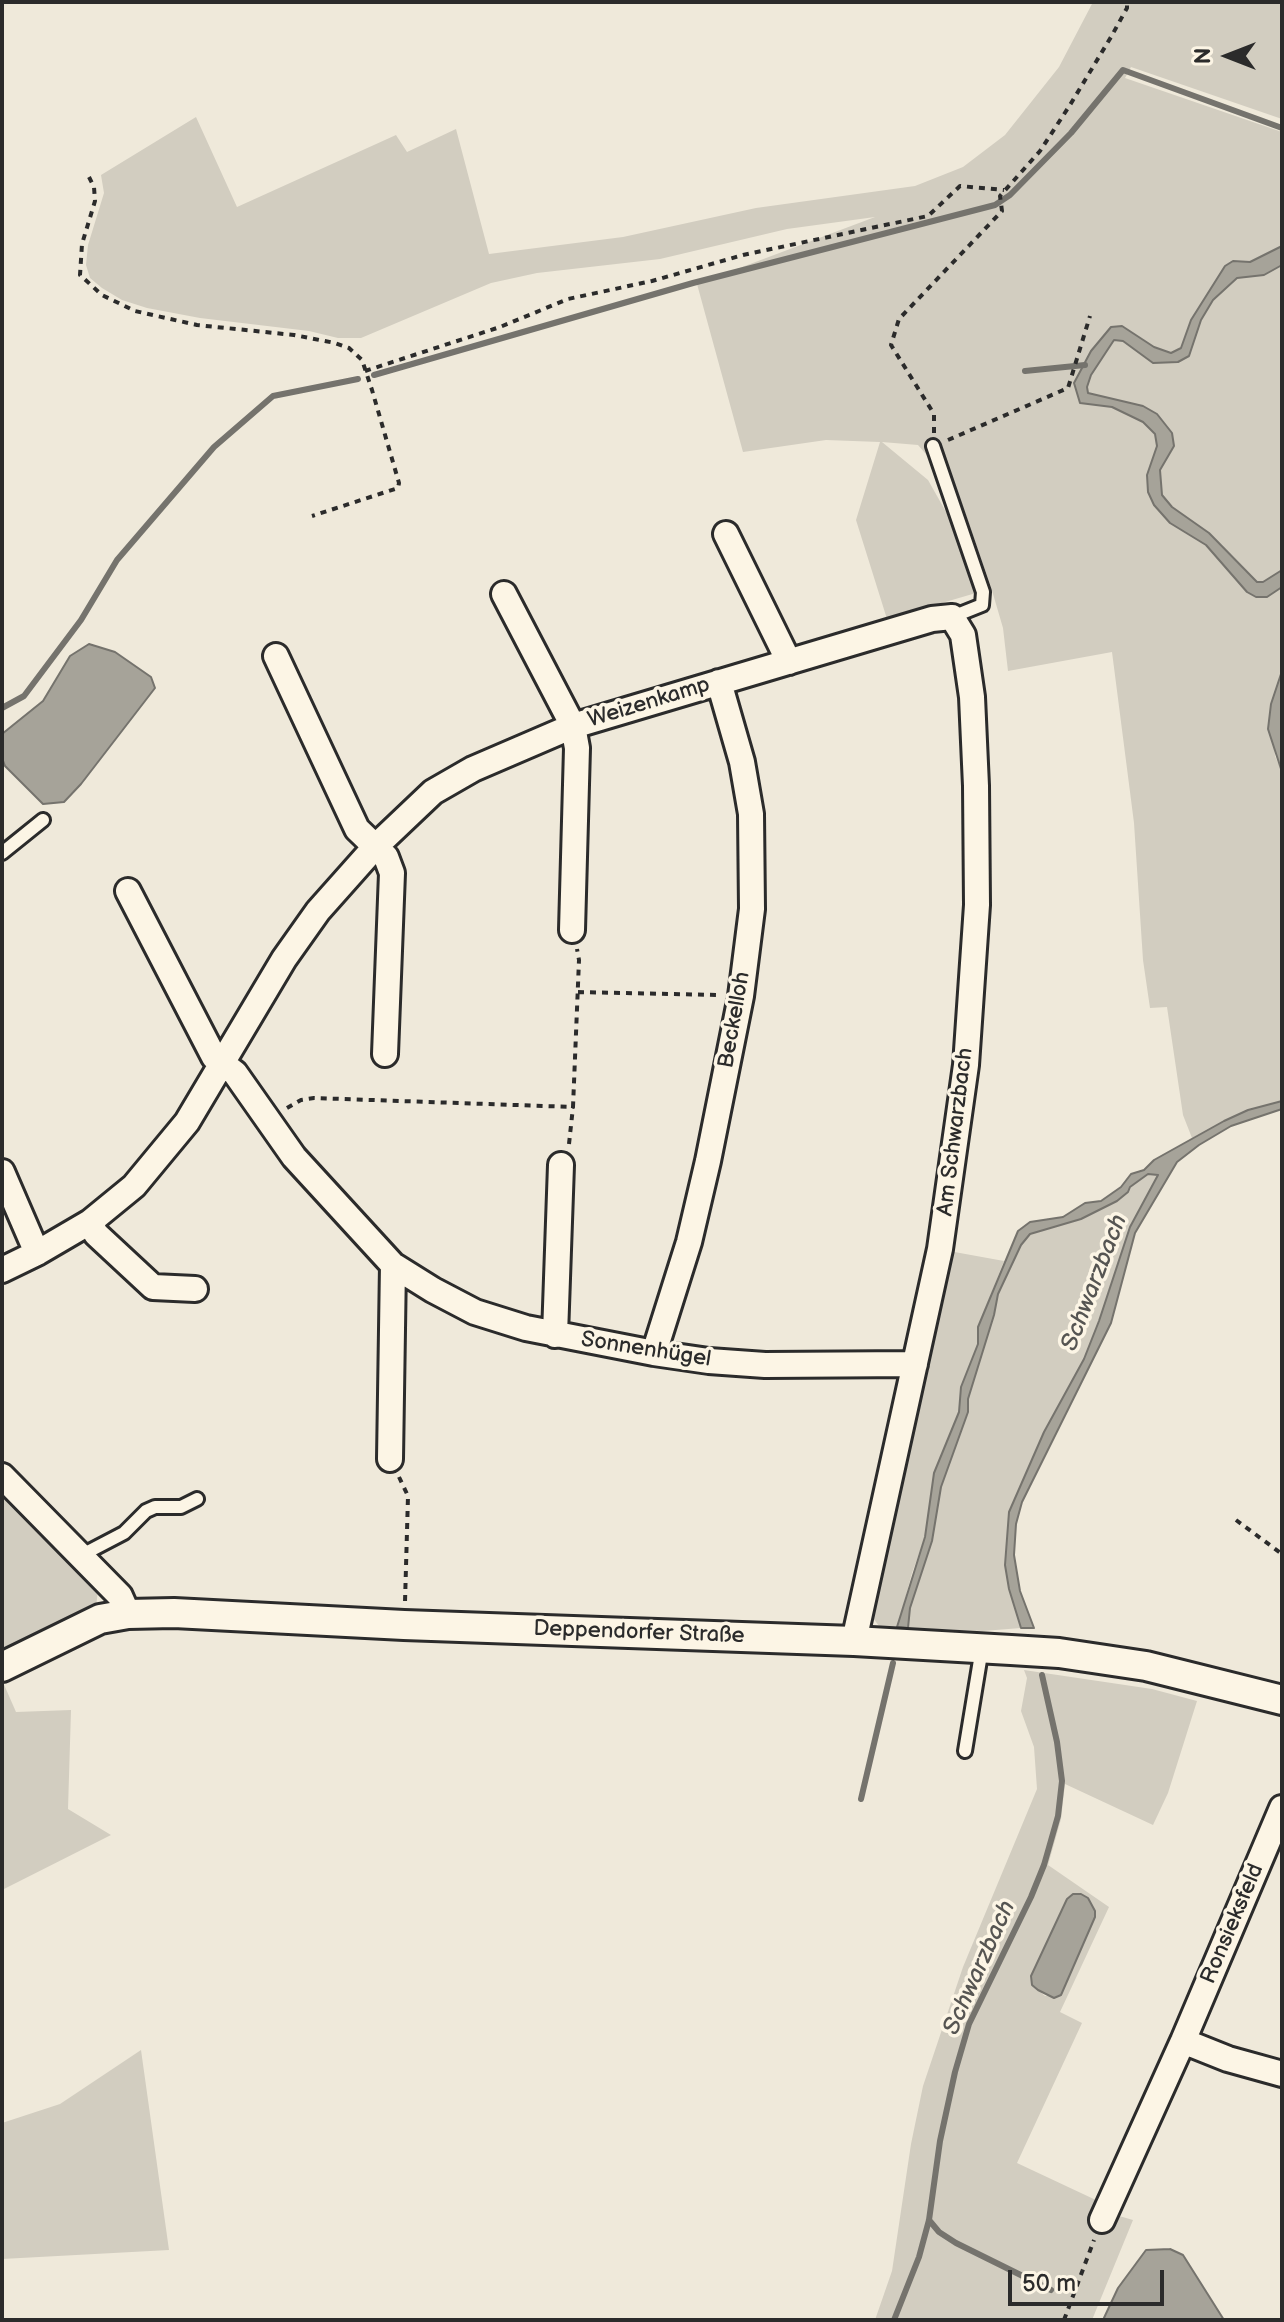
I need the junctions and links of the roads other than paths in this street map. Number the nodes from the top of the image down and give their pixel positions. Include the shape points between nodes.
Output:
1 (933, 446) road end
2 (726, 534) dead end
3 (504, 594) dead end
4 (952, 617) junction
5 (276, 656) dead end
6 (789, 662) junction
7 (719, 682) junction
8 (573, 726) junction
9 (43, 820) dead end
10 (374, 848) junction
11 (2, 853) edge
12 (128, 891) dead end
13 (572, 930) road end
14 (385, 1054) dead end
15 (223, 1064) junction
16 (561, 1165) road end
17 (2, 1172) edge
18 (90, 1222) junction
19 (37, 1253) junction
20 (393, 1265) junction
21 (2, 1270) edge
22 (195, 1289) dead end
23 (555, 1335) junction
24 (654, 1353) junction
25 (915, 1364) junction
26 (390, 1459) road end
27 (2, 1476) edge
28 (197, 1499) dead end
29 (80, 1556) junction
30 (128, 1614) junction
31 (854, 1641) junction
32 (982, 1648) junction
33 (2, 1667) edge
34 (1282, 1700) edge
35 (965, 1751) dead end
36 (1282, 1808) edge
37 (1183, 2041) junction
38 (1282, 2074) edge
39 (1102, 2220) road end

1 - 4 lane via 983,592 982,605
2 - 6 street
3 - 8 street
4 - 6 street, Weizenkamp
4 - 25 street, Am Schwarzbach via 963,635 972,697 977,905 966,1065 940,1249
5 - 10 street via 357,829
6 - 7 street, Weizenkamp
7 - 8 street, Weizenkamp
7 - 24 street, Beckelloh via 751,814 752,909 741,996 708,1161
8 - 10 street, Weizenkamp via 433,792
8 - 13 street via 577,748
9 - 11 lane
10 - 14 street via 386,857 392,873
10 - 15 street, Weizenkamp via 284,959
12 - 15 street via 214,1057
15 - 18 street, Weizenkamp via 187,1122 134,1186
15 - 20 street, Sonnenhügel via 235,1073 294,1157
16 - 23 street
17 - 19 street
18 - 19 street, Weizenkamp
18 - 22 street via 96,1234 153,1287
19 - 21 street, Weizenkamp
20 - 23 street, Sonnenhügel via 475,1312
20 - 26 street
23 - 24 street, Sonnenhügel
24 - 25 street, Sonnenhügel via 765,1365
25 - 31 street, Am Schwarzbach
27 - 29 street
28 - 29 lane via 188,1506 146,1511 124,1533
29 - 30 street via 120,1596
30 - 31 street, Deppendorfer Straße
30 - 33 street, Deppendorfer Straße via 100,1619
31 - 32 street, Deppendorfer Straße
32 - 34 street, Deppendorfer Straße via 1134,1664
32 - 35 lane
36 - 37 street, Ronsieksfeld
37 - 38 street
37 - 39 street, Ronsieksfeld

